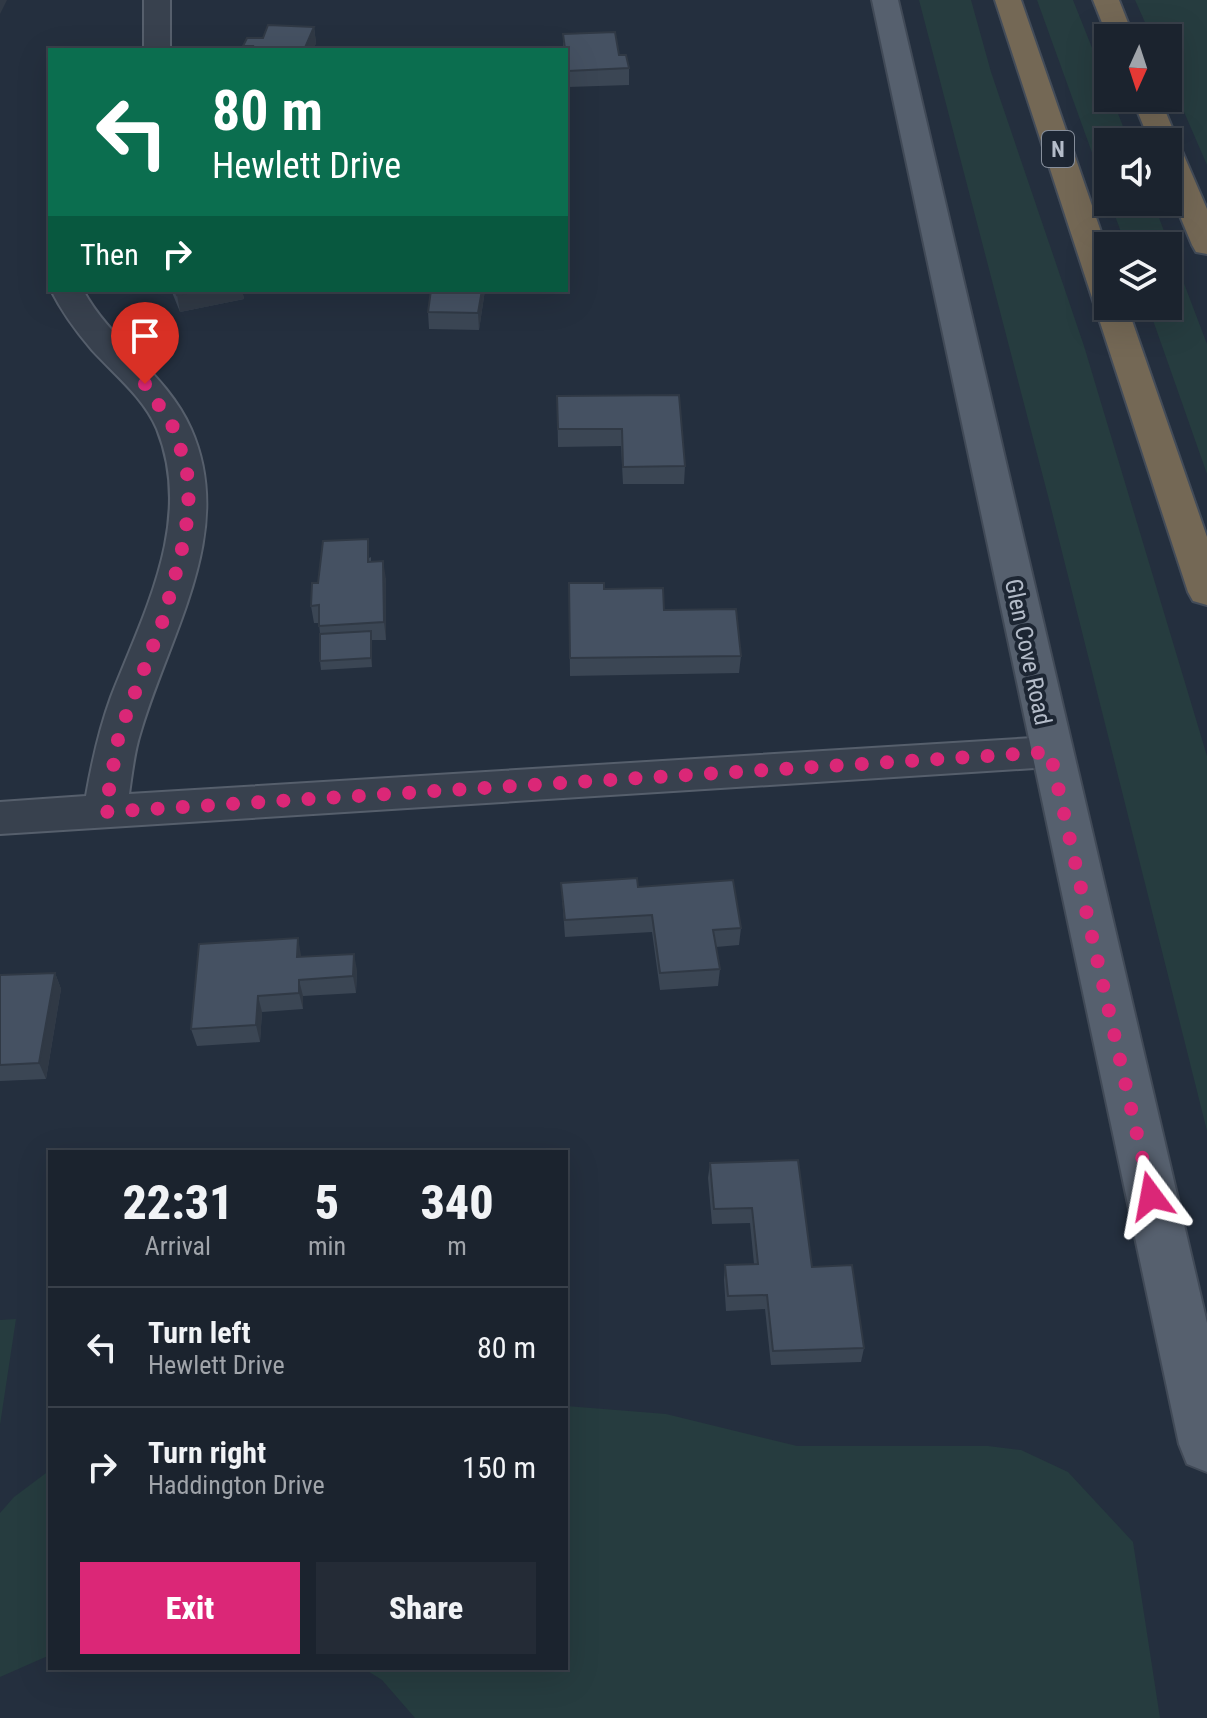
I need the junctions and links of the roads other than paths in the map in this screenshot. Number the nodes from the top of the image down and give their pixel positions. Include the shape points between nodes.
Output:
1 (157, 0) edge
2 (885, 0) edge
3 (1008, 0) edge
4 (1106, 0) edge
5 (1115, 24) edge
6 (157, 48) edge
7 (1182, 185) edge
8 (1207, 245) edge
9 (1094, 256) edge
10 (68, 292) edge
11 (1116, 320) edge
12 (1207, 592) edge
13 (1050, 752) junction
14 (105, 812) junction
15 (0, 818) edge
16 (1207, 1444) edge

1 - 6 street
2 - 13 main road, Glen Cove Road
3 - 9 highway, N
4 - 5 highway
7 - 8 highway
10 - 14 street via 77,312 160,404 175,430 187,471 189,510 180,561 119,734
11 - 12 highway
13 - 14 street
13 - 16 main road, Glen Cove Road
14 - 15 street

